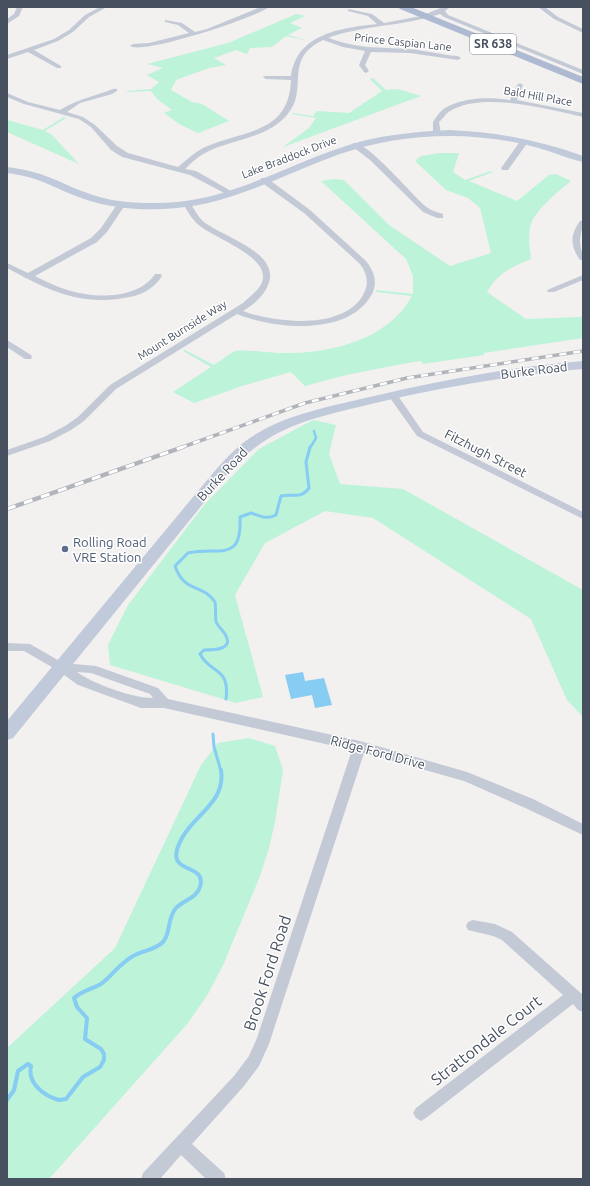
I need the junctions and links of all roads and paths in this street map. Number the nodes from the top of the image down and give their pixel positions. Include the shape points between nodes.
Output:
1 (20, 7) edge
2 (104, 7) edge
3 (266, 7) edge
4 (403, 7) edge
5 (415, 7) edge
6 (541, 7) edge
7 (350, 10) dead end
8 (436, 11) edge
9 (167, 21) dead end
10 (7, 22) edge
11 (382, 25) junction
12 (583, 31) edge
13 (195, 34) junction
14 (323, 38) junction
15 (134, 46) dead end
16 (30, 50) junction
17 (369, 50) junction
18 (7, 57) edge
19 (458, 58) dead end
20 (59, 67) dead end
21 (366, 71) dead end
22 (583, 72) edge
23 (266, 77) dead end
24 (583, 77) edge
25 (295, 78) junction
26 (583, 81) edge
27 (520, 85) dead end
28 (115, 90) dead end
29 (7, 95) edge
30 (513, 101) junction
31 (62, 112) junction
32 (583, 115) edge
33 (437, 134) junction
34 (524, 142) junction
35 (356, 145) junction
36 (583, 159) edge
37 (505, 168) dead end
38 (180, 169) junction
39 (7, 170) edge
40 (264, 180) junction
41 (228, 193) junction
42 (187, 204) junction
43 (121, 205) junction
44 (440, 216) dead end
45 (583, 223) edge
46 (583, 258) edge
47 (7, 265) edge
48 (29, 276) junction
49 (158, 276) dead end
50 (583, 277) edge
51 (551, 290) dead end
52 (236, 311) junction
53 (7, 343) edge
54 (28, 357) dead end
55 (583, 365) edge
56 (393, 395) junction
57 (7, 453) edge
58 (583, 516) edge
59 (7, 647) edge
60 (61, 667) junction
61 (7, 733) edge
62 (360, 746) junction
63 (583, 830) edge
64 (473, 926) dead end
65 (578, 1000) edge
66 (421, 1113) dead end
67 (182, 1144) junction
68 (149, 1179) edge
69 (218, 1179) edge

1 - 10 street via 17,14
2 - 16 street via 87,16 63,37
3 - 13 street
4 - 8 main road, SR 638
5 - 8 main road, SR 638
6 - 12 street via 556,18
7 - 11 street via 370,15
8 - 11 street via 409,21
8 - 22 street
8 - 24 main road, SR 638
8 - 26 main road, SR 638
9 - 13 street via 180,24
11 - 14 street via 345,31
13 - 15 street
14 - 17 street, Prince Caspian Lane via 345,46
14 - 25 street via 310,45 300,55 296,63
16 - 18 street
16 - 20 street
17 - 19 street, Prince Caspian Lane via 410,51 444,58
17 - 21 street via 362,65
23 - 25 street
25 - 38 street via 290,107 280,119 252,135 202,151
27 - 30 street
28 - 31 street via 110,94 78,102
29 - 31 street
30 - 32 street, Bald Hill Place
30 - 33 street, Bald Hill Place via 480,101 454,107 438,119
31 - 38 street via 87,121 114,148 125,155
33 - 34 street, Lake Braddock Drive via 483,136
33 - 35 street, Lake Braddock Drive via 400,137
34 - 36 street, Lake Braddock Drive
34 - 37 street
35 - 40 street, Lake Braddock Drive
35 - 44 street via 373,158 426,210
38 - 41 street via 198,175
39 - 43 street, Lake Braddock Drive via 39,177 85,196
40 - 41 street, Lake Braddock Drive
40 - 52 street via 307,209 368,270 371,284 367,296 357,307 322,321 278,323
41 - 42 street, Lake Braddock Drive
42 - 43 street, Lake Braddock Drive
42 - 52 street, Mount Burnside Way via 202,224 252,252 265,268 267,277 263,289
43 - 48 street via 94,240
45 - 46 street via 575,241
47 - 48 street
48 - 49 street via 70,296 103,299 140,291 150,286
50 - 51 street
52 - 57 street, Mount Burnside Way via 113,387 86,415 68,428 47,439
53 - 54 street
55 - 56 street, Burke Road via 503,373
56 - 58 street, Fitzhugh Street via 420,434
56 - 60 street, Burke Road via 293,422 263,436 238,454
59 - 60 street, Ridge Ford Drive via 26,647
60 - 61 street, Burke Road
60 - 62 street, Ridge Ford Drive via 82,682 141,703 164,703
62 - 63 street, Ridge Ford Drive via 467,777
62 - 67 street, Brook Ford Road via 264,1039 254,1061 239,1081
64 - 65 street via 495,930 507,936
65 - 66 street, Strattondale Court
67 - 68 street, Brook Ford Road
67 - 69 street

